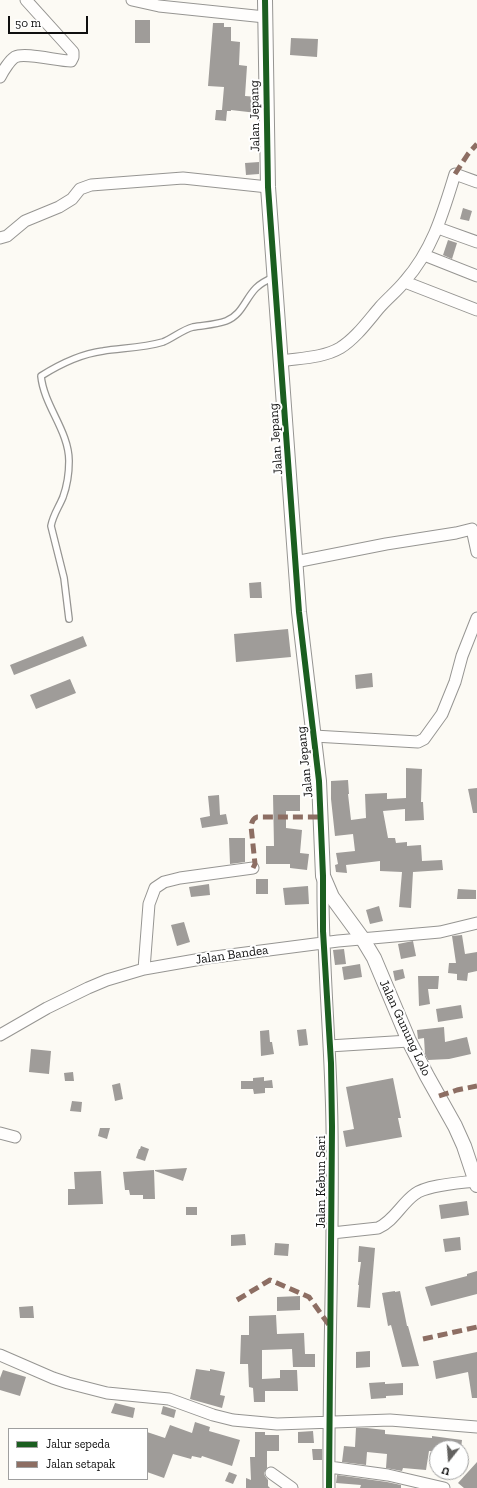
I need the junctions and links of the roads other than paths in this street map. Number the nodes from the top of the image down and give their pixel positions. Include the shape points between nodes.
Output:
1 (26, 0) edge
2 (132, 0) edge
3 (265, 0) edge
4 (265, 17) junction
5 (0, 76) edge
6 (477, 182) edge
7 (268, 187) junction
8 (438, 228) junction
9 (0, 238) edge
10 (477, 242) edge
11 (424, 255) junction
12 (477, 276) edge
13 (274, 277) junction
14 (405, 282) junction
15 (477, 310) edge
16 (281, 361) junction
17 (475, 528) edge
18 (477, 552) edge
19 (296, 562) junction
20 (477, 618) edge
21 (69, 619) dead end
22 (314, 736) junction
23 (253, 868) dead end
24 (323, 876) junction
25 (477, 923) edge
26 (362, 938) junction
27 (323, 943) junction
28 (144, 969) junction
29 (0, 1035) edge
30 (409, 1041) junction
31 (329, 1046) junction
32 (0, 1133) edge
33 (15, 1137) dead end
34 (476, 1183) edge
35 (332, 1233) junction
36 (0, 1355) edge
37 (329, 1423) junction
38 (477, 1427) edge
39 (329, 1467) junction
40 (271, 1473) dead end
41 (292, 1488) edge
42 (329, 1488) edge
43 (444, 1488) edge

1 - 5 street via 73,52 73,57 71,60 62,61 27,55 15,57
2 - 4 street via 159,6
3 - 4 street, Jalan Jepang
4 - 7 street, Jalan Jepang
6 - 8 street via 455,174
7 - 9 street via 183,178 91,185 80,189 72,199 59,207 25,221 8,236
7 - 13 street, Jalan Jepang
8 - 10 street
8 - 11 street
11 - 12 street
11 - 14 street
13 - 16 street, Jalan Jepang
13 - 21 lane via 256,288 242,309 227,321 192,328 163,342 80,356 56,366 41,376 42,388 68,449 68,475 63,497 52,518 51,526 64,578
14 - 15 street
14 - 16 street via 367,324 340,348 329,353
16 - 19 street, Jalan Jepang
17 - 18 street
17 - 19 street
19 - 22 street, Jalan Jepang via 299,612
20 - 22 street via 442,714 424,740 418,742
22 - 24 street, Jalan Jepang via 319,781
23 - 28 street via 180,878 164,882 155,888 149,904
24 - 26 street, Jalan Gunung Lolo via 340,910
24 - 27 street, Jalan Kebun Sari
25 - 26 street, Jalan Bandea via 440,932
26 - 27 street, Jalan Bandea
26 - 30 street, Jalan Gunung Lolo via 374,958
27 - 28 street, Jalan Bandea
27 - 31 street, Jalan Kebun Sari
28 - 29 street, Jalan Bandea via 88,988
30 - 31 street
30 - 34 street, Jalan Gunung Lolo via 455,1126
31 - 35 street, Jalan Kebun Sari
32 - 33 street
34 - 35 street via 443,1185 416,1193 385,1225 378,1228
35 - 37 street, Jalan Kebun Sari
36 - 37 street via 68,1383 107,1393 169,1399 234,1420 277,1424
37 - 38 street via 390,1420
37 - 39 street, Jalan Kebun Sari
39 - 42 street, Jalan Kebun Sari
39 - 43 street via 388,1475
40 - 41 street

